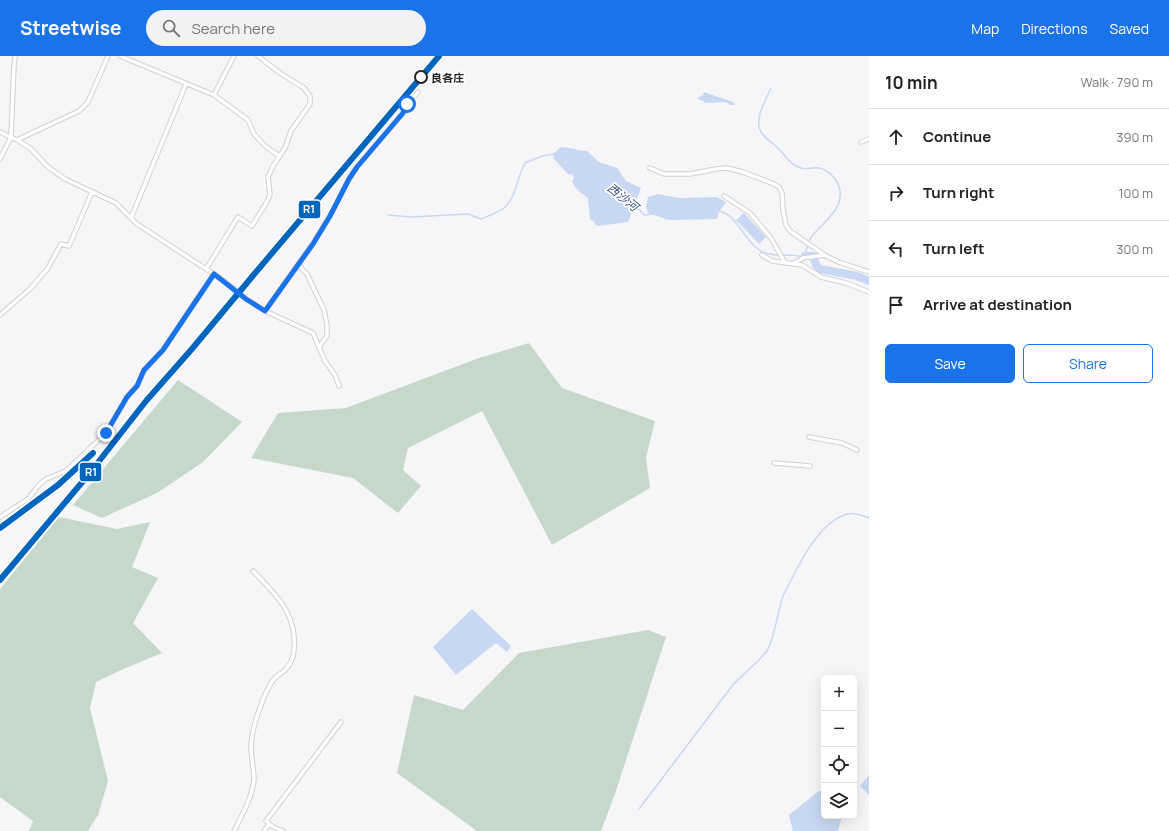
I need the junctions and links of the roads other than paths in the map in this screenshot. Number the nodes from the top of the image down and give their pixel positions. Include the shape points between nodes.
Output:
1 (15, 56) edge
2 (108, 56) edge
3 (120, 56) edge
4 (234, 56) edge
5 (258, 56) edge
6 (186, 84) junction
7 (418, 92) dead end
8 (214, 95) junction
9 (0, 132) edge
10 (11, 137) junction
11 (17, 140) junction
12 (869, 140) edge
13 (861, 142) dead end
14 (280, 156) junction
15 (0, 159) edge
16 (650, 168) dead end
17 (92, 192) junction
18 (724, 196) dead end
19 (131, 218) junction
20 (762, 255) dead end
21 (825, 255) junction
22 (784, 262) junction
23 (794, 264) junction
24 (298, 265) junction
25 (206, 269) junction
26 (869, 272) edge
27 (214, 274) junction
28 (869, 292) edge
29 (265, 311) junction
30 (0, 315) edge
31 (319, 347) junction
32 (339, 386) dead end
33 (809, 437) dead end
34 (857, 450) dead end
35 (774, 463) dead end
36 (810, 466) dead end
37 (0, 517) edge
38 (253, 571) dead end
39 (341, 722) dead end
40 (270, 824) junction
41 (234, 831) edge
42 (264, 831) edge
43 (283, 831) edge

1 - 10 street
2 - 11 street via 88,102 79,111
3 - 6 street
4 - 8 street
5 - 14 street via 304,88 310,96 310,104 291,131
6 - 8 street
6 - 19 street
7 - 24 street via 357,167 330,216
8 - 14 street via 248,120 254,134 265,146
9 - 10 street
10 - 11 street
10 - 15 street
11 - 17 street via 30,148 64,180
12 - 13 street
14 - 25 street via 268,177 268,200 252,226 238,217
16 - 21 street via 664,174 690,174 727,168 774,184 782,193 783,210 790,231
17 - 19 street via 116,203
17 - 30 street via 69,246 61,244 48,268
18 - 22 street via 750,213 772,238
19 - 25 street
20 - 22 street via 772,261
21 - 23 street via 802,258
21 - 26 street
22 - 23 street
23 - 28 street via 802,265 821,277
24 - 29 street
24 - 31 street via 307,274 324,310 327,336
25 - 27 street
27 - 29 street
27 - 37 street via 163,350 144,370 137,386 127,397 106,433 66,471 46,478 28,499
29 - 31 street via 313,333
31 - 32 street
33 - 34 street via 842,443
35 - 36 street
38 - 41 street via 287,610 292,622 294,652 287,669 274,679 260,706 251,748 254,781
39 - 40 street via 266,821
40 - 42 street
40 - 43 street

